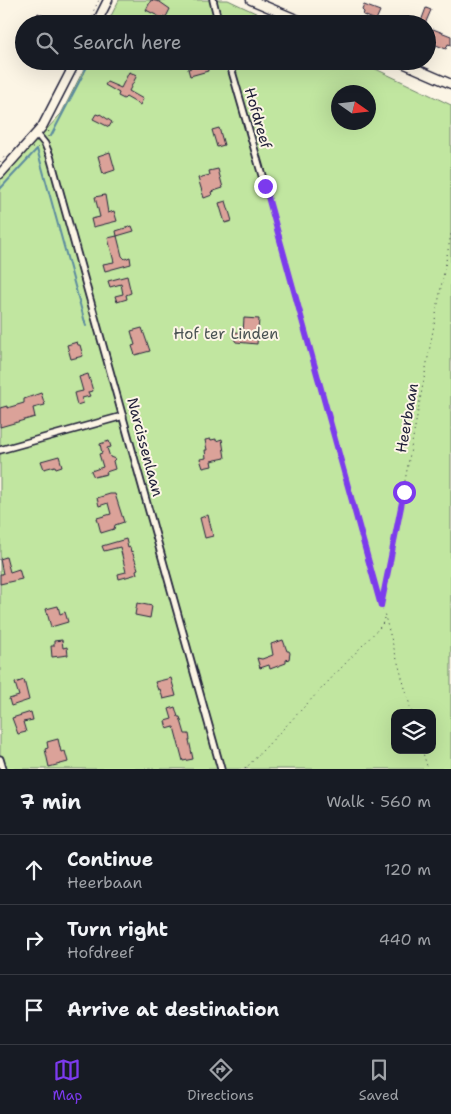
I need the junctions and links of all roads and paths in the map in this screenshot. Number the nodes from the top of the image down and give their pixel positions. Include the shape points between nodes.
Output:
1 (99, 0) edge
2 (108, 0) edge
3 (213, 0) edge
4 (252, 0) edge
5 (92, 15) edge
6 (100, 15) edge
7 (217, 15) edge
8 (287, 15) edge
9 (71, 70) edge
10 (232, 70) edge
11 (419, 70) edge
12 (451, 84) edge
13 (37, 134) junction
14 (11, 150) dead end
15 (0, 162) edge
16 (0, 174) edge
17 (265, 186) joint
18 (451, 234) edge
19 (123, 416) junction
20 (0, 450) edge
21 (381, 606) junction
22 (384, 615) junction
23 (411, 709) edge
24 (423, 754) edge
25 (0, 759) edge
26 (2, 769) edge
27 (221, 769) edge
28 (244, 769) edge
29 (428, 769) edge

1 - 5 path
2 - 6 street
3 - 7 street
4 - 8 street
9 - 13 street
10 - 17 street, Hofdreef
11 - 12 street
13 - 16 street
13 - 19 street, Narcissenlaan via 50,156
14 - 15 path
17 - 21 path
18 - 21 path, Heerbaan
19 - 20 street
19 - 27 street, Narcissenlaan
21 - 22 path
22 - 23 path
22 - 28 path via 382,625
24 - 29 path
25 - 26 street

